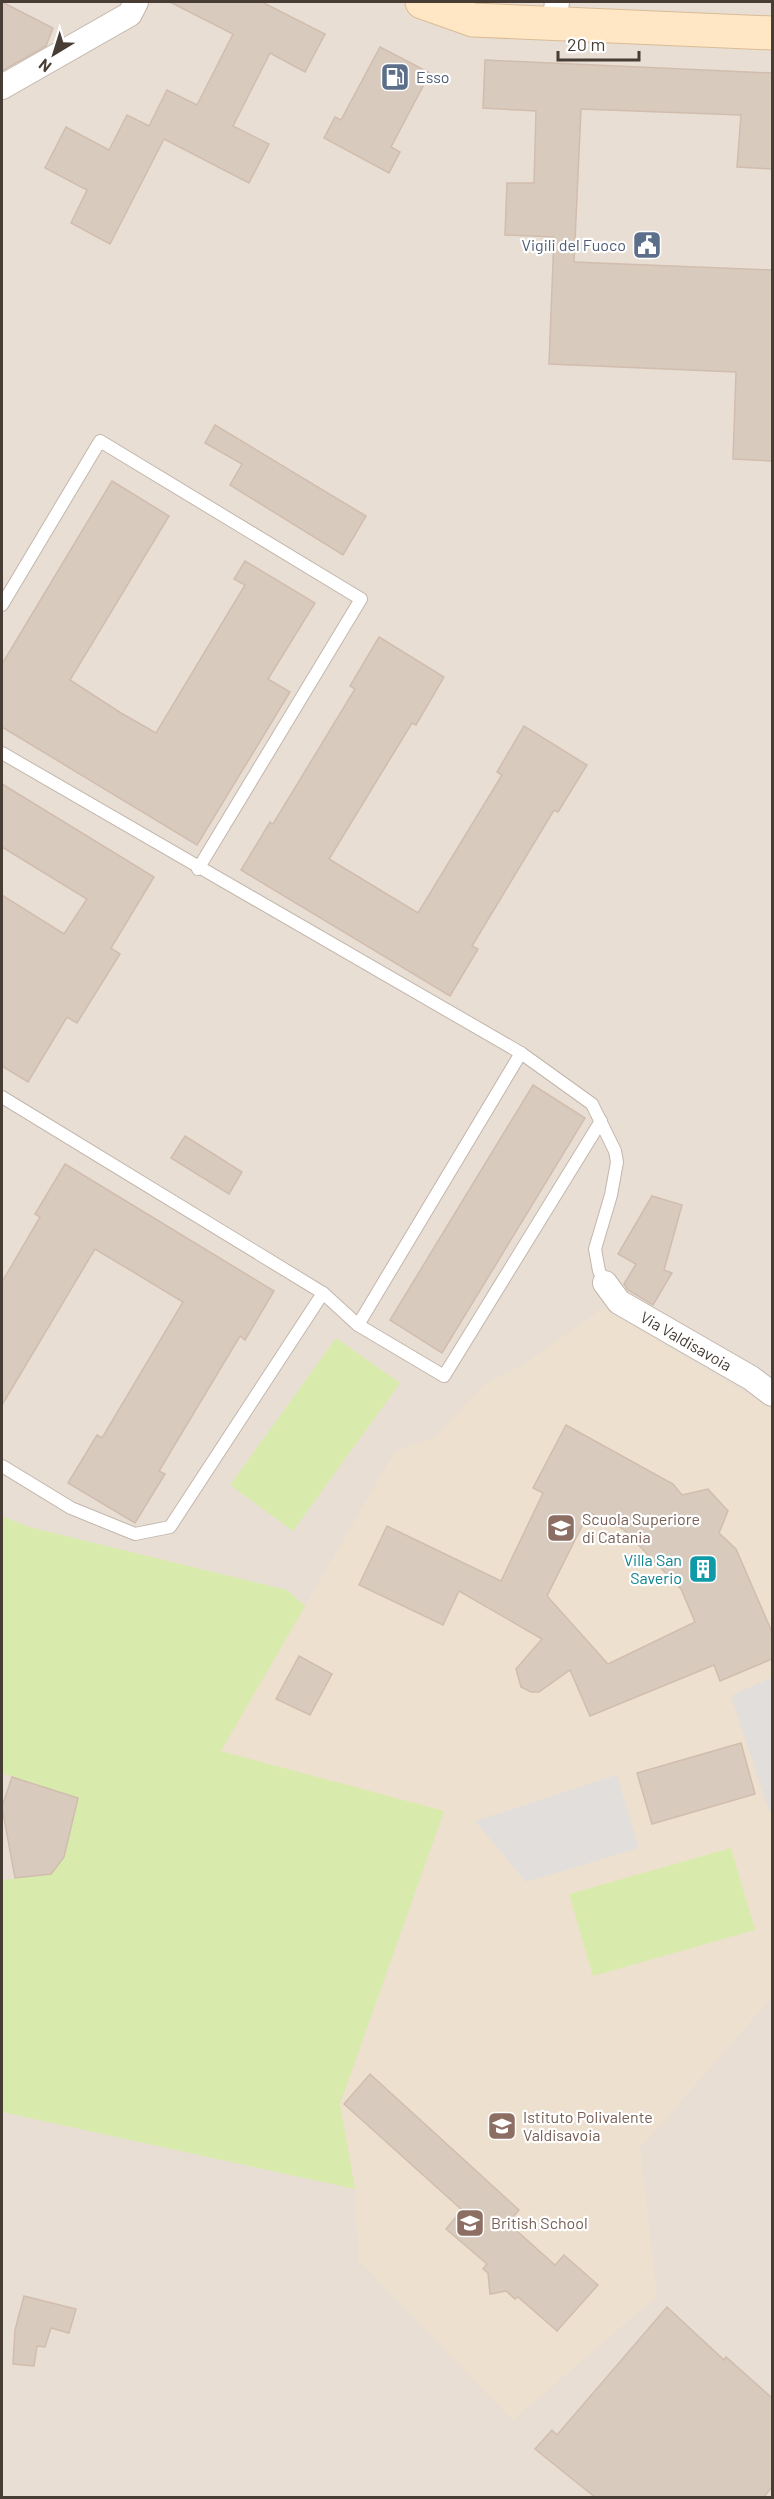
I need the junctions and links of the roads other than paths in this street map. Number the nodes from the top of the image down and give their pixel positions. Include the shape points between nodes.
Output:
1 (136, 2) edge
2 (422, 2) edge
3 (555, 13) edge
4 (772, 33) edge
5 (2, 87) edge
6 (2, 605) edge
7 (2, 753) edge
8 (198, 869) junction
9 (521, 1053) junction
10 (2, 1097) edge
11 (601, 1121) junction
12 (605, 1283) joint
13 (323, 1293) junction
14 (358, 1324) junction
15 (772, 1394) edge
16 (2, 1466) edge

1 - 5 street via 130,14
2 - 3 main road via 473,20
3 - 4 main road
6 - 8 lane via 100,441 361,599
7 - 8 lane
8 - 9 lane
9 - 11 lane via 592,1104
9 - 14 lane
10 - 13 lane
11 - 12 lane via 616,1162 595,1249
11 - 14 lane via 444,1376
12 - 15 street, Via Valdisavoia via 619,1302
13 - 14 lane
13 - 16 lane via 170,1527 135,1534 71,1508

